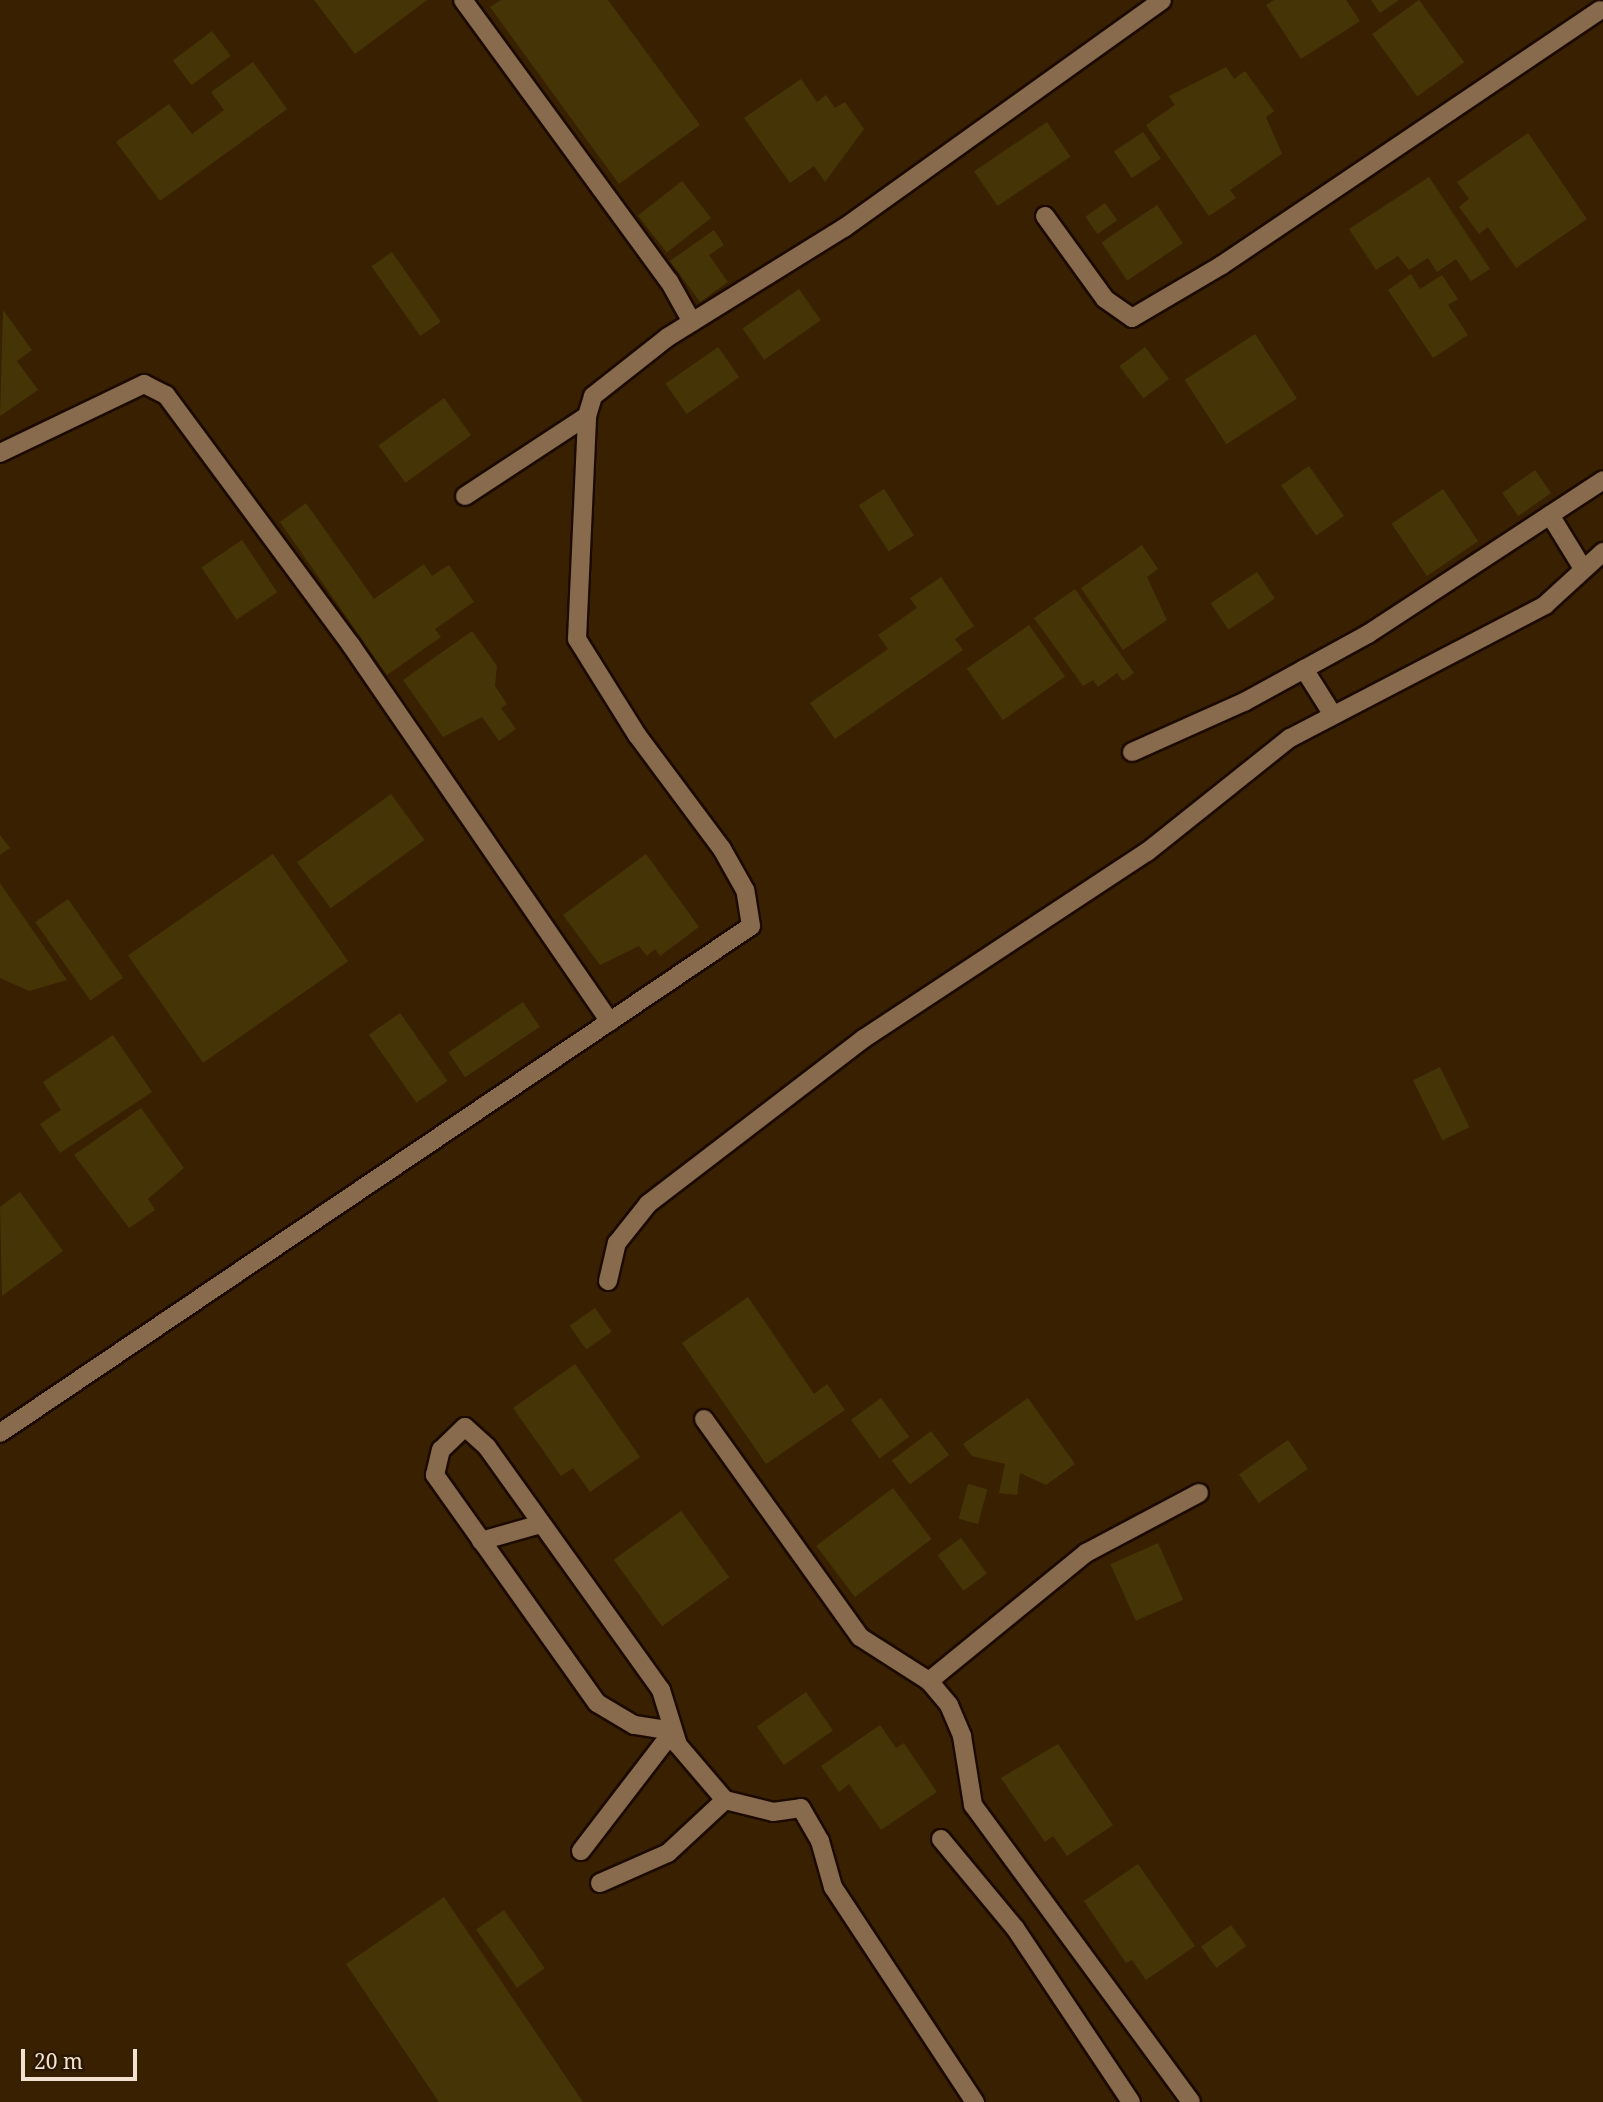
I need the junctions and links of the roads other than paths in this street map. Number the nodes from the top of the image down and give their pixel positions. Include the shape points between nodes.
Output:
1 (463, 0) edge
2 (1161, 0) edge
3 (1599, 8) edge
4 (1045, 216) dead end
5 (692, 322) junction
6 (587, 416) junction
7 (0, 453) edge
8 (1603, 480) edge
9 (465, 496) dead end
10 (1550, 515) junction
11 (1603, 552) edge
12 (1582, 567) junction
13 (1304, 669) junction
14 (1333, 715) junction
15 (1132, 752) dead end
16 (610, 1022) junction
17 (608, 1281) dead end
18 (704, 1419) dead end
19 (0, 1433) edge
20 (1199, 1493) dead end
21 (541, 1524) junction
22 (481, 1541) junction
23 (929, 1681) junction
24 (673, 1731) junction
25 (725, 1800) junction
26 (941, 1839) dead end
27 (580, 1852) dead end
28 (600, 1883) dead end
29 (975, 2102) edge
30 (1131, 2102) edge
31 (1191, 2102) edge

1 - 5 street via 668,281
2 - 5 street via 844,228
3 - 4 street via 1222,265 1132,317 1105,299
5 - 6 street via 605,384
6 - 9 street
6 - 16 street via 577,639 637,735 722,849 746,890 751,926
7 - 16 street via 144,384 166,395 351,645
8 - 10 street
10 - 12 street
10 - 13 street
11 - 12 street
12 - 14 street via 1545,605
13 - 14 street
13 - 15 street
14 - 17 street via 1246,768 1198,815 1147,852 863,1039 680,1178 648,1204 617,1243
16 - 19 street
18 - 23 street via 860,1637
20 - 23 street via 1086,1553
21 - 22 street
21 - 22 street via 465,1427 440,1450 435,1475
21 - 24 street via 661,1690
22 - 24 street via 597,1703 634,1725
23 - 31 street via 962,1736 973,1805
24 - 25 street
24 - 27 street
25 - 28 street via 668,1853
25 - 29 street via 773,1812 801,1808 820,1841 833,1887
26 - 30 street via 1007,1917

